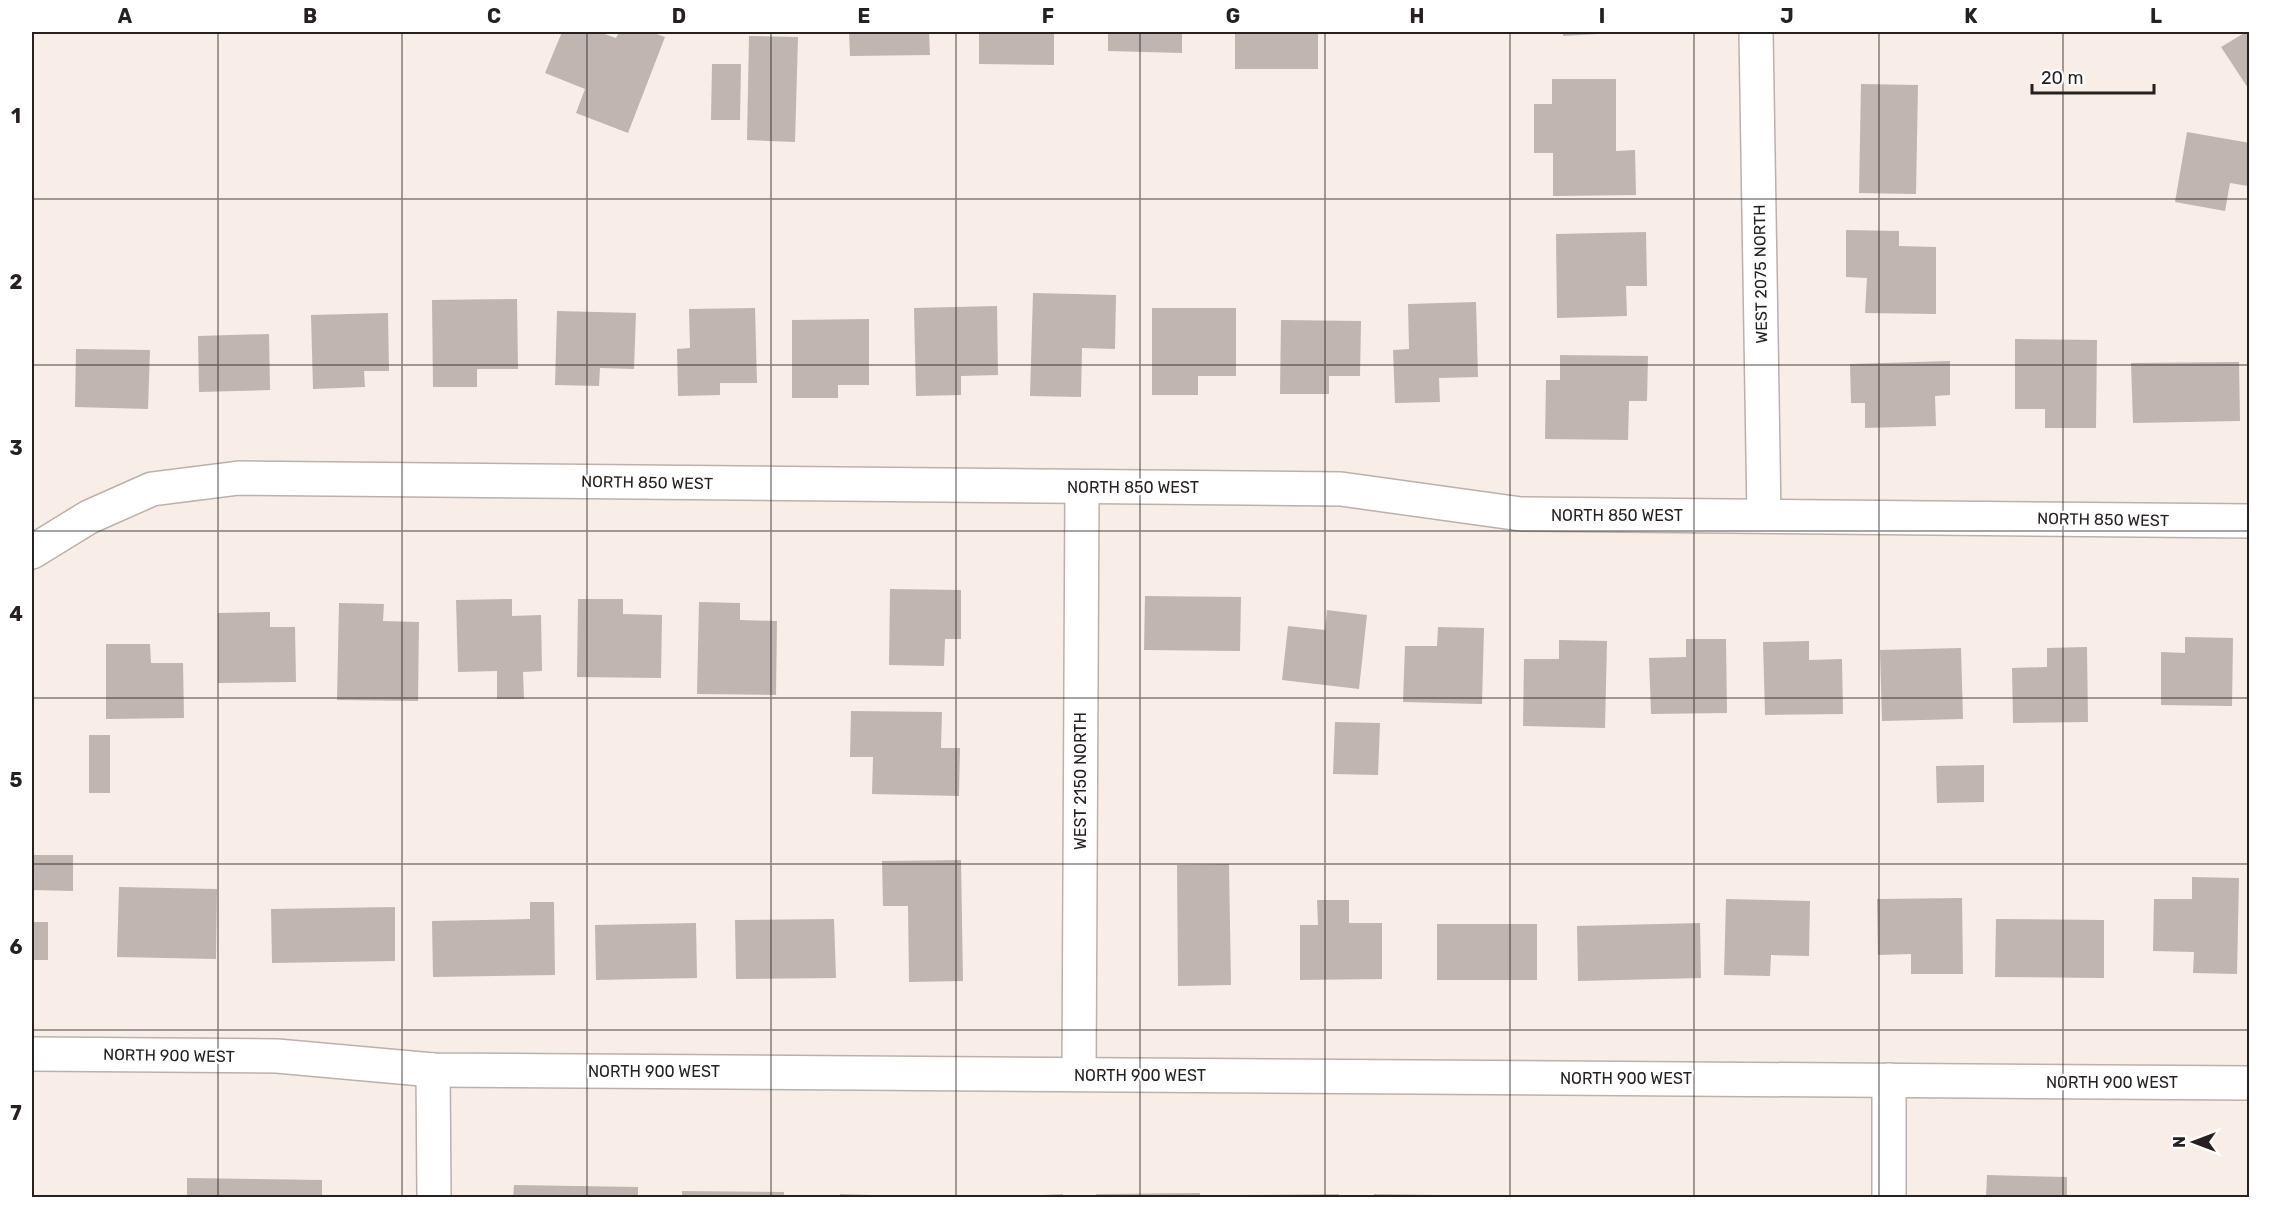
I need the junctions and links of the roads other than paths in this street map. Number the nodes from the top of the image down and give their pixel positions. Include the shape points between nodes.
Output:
1 (1756, 32) edge
2 (1082, 487) junction
3 (1764, 516) junction
4 (2250, 521) edge
5 (32, 552) edge
6 (32, 1054) edge
7 (433, 1070) junction
8 (1079, 1074) junction
9 (1889, 1080) junction
10 (2250, 1083) edge
11 (434, 1197) edge
12 (1889, 1197) edge

1 - 3 street, WEST 2075 NORTH
2 - 3 street, NORTH 850 WEST via 1341,489 1521,514
2 - 5 street, NORTH 850 WEST via 239,478 152,489 89,517
2 - 8 street, WEST 2150 NORTH
3 - 4 street, NORTH 850 WEST
6 - 7 street, NORTH 900 WEST via 277,1056
7 - 8 street, NORTH 900 WEST
7 - 11 street
8 - 9 street, NORTH 900 WEST
9 - 10 street, NORTH 900 WEST
9 - 12 street

